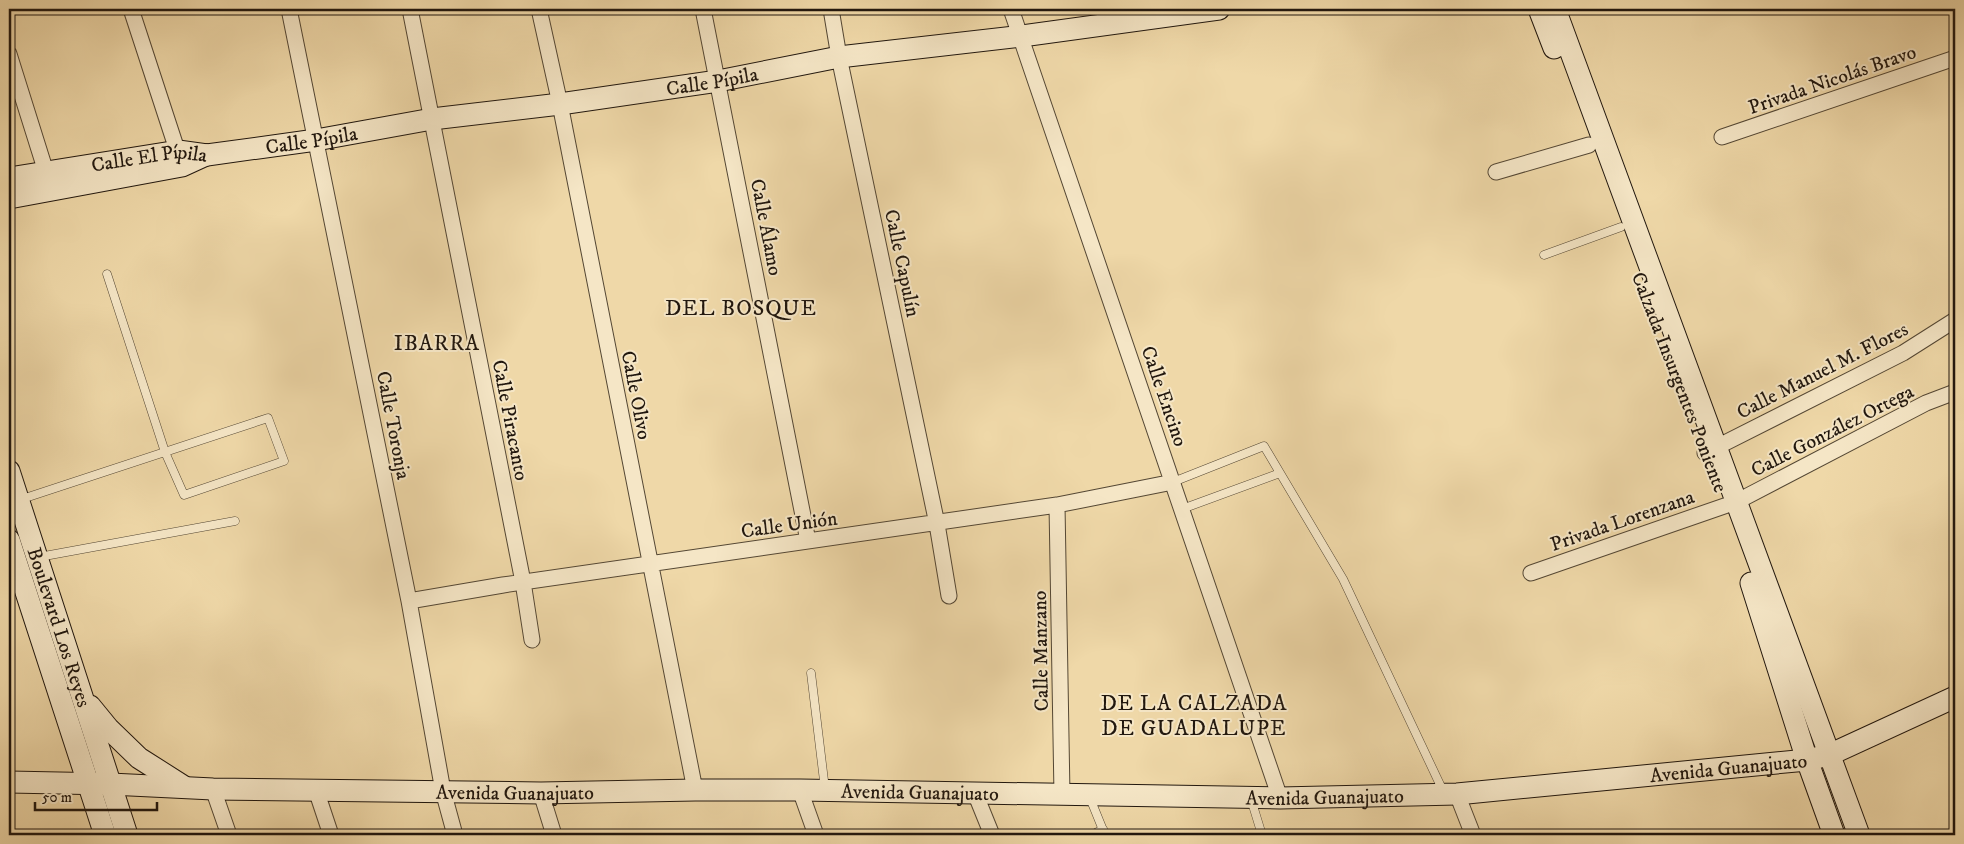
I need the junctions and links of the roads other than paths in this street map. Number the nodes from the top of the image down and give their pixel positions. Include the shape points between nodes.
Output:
1 (132, 9) edge
2 (290, 9) edge
3 (410, 9) edge
4 (539, 9) edge
5 (703, 9) edge
6 (831, 9) edge
7 (1012, 9) edge
8 (1219, 9) edge
9 (1542, 9) edge
10 (1154, 13) edge
11 (1022, 36) junction
12 (9, 54) edge
13 (1565, 56) junction
14 (839, 57) junction
15 (1955, 58) edge
16 (718, 81) junction
17 (560, 104) junction
18 (432, 119) junction
19 (1722, 137) dead end
20 (316, 140) junction
21 (1590, 145) junction
22 (207, 155) joint
23 (180, 158) junction
24 (46, 172) junction
25 (1496, 172) dead end
26 (9, 178) edge
27 (9, 198) edge
28 (1621, 227) junction
29 (1544, 255) dead end
30 (107, 274) dead end
31 (1955, 320) edge
32 (1955, 392) edge
33 (1711, 450) junction
34 (165, 452) junction
35 (9, 471) edge
36 (1280, 473) junction
37 (1173, 482) junction
38 (18, 500) junction
39 (1732, 504) junction
40 (1057, 506) junction
41 (1182, 509) junction
42 (235, 521) dead end
43 (937, 524) junction
44 (9, 540) edge
45 (808, 541) junction
46 (37, 557) junction
47 (12, 564) edge
48 (649, 564) junction
49 (1531, 573) dead end
50 (523, 582) junction
51 (949, 596) dead end
52 (409, 601) junction
53 (532, 640) dead end
54 (811, 673) dead end
55 (82, 696) junction
56 (1955, 697) edge
57 (1829, 755) junction
58 (1807, 760) junction
59 (9, 782) edge
60 (88, 784) junction
61 (110, 784) junction
62 (185, 788) junction
63 (213, 789) junction
64 (316, 790) junction
65 (694, 790) junction
66 (800, 790) junction
67 (443, 791) junction
68 (825, 791) junction
69 (541, 793) junction
70 (975, 793) junction
71 (1062, 795) junction
72 (1451, 795) junction
73 (1088, 796) junction
74 (1251, 797) junction
75 (1280, 798) junction
76 (1104, 832) edge
77 (105, 835) edge
78 (127, 835) edge
79 (229, 835) edge
80 (331, 835) edge
81 (455, 835) edge
82 (554, 835) edge
83 (816, 835) edge
84 (992, 835) edge
85 (1092, 835) edge
86 (1262, 835) edge
87 (1473, 835) edge
88 (1834, 835) edge
89 (1859, 835) edge

1 - 23 street
2 - 20 street, Calle Toronja
3 - 18 street, Calle Piracanto
4 - 17 street, Calle Olivo
5 - 16 street, Calle Álamo
6 - 14 street, Calle Capulín
7 - 11 street, Calle Encino
8 - 10 street, Calle Pípila
9 - 13 street, Calzada Insurgentes Poniente
10 - 11 street, Calle Pípila
11 - 14 street, Calle Pípila
11 - 37 street, Calle Encino
12 - 24 street
13 - 21 street, Calzada Insurgentes Poniente
13 - 33 street, Calzada Insurgentes Poniente
14 - 16 street, Calle Pípila
14 - 43 street, Calle Capulín
15 - 19 street, Privada Nicolás Bravo
16 - 17 street, Calle Pípila
16 - 45 street, Calle Álamo
17 - 18 street, Calle Pípila
17 - 48 street, Calle Olivo
18 - 20 street, Calle Pípila
18 - 50 street, Calle Piracanto
20 - 22 street, Calle Pípila
20 - 52 street, Calle Toronja
21 - 25 street
21 - 28 street, Calzada Insurgentes Poniente
22 - 23 street, Calle El Pípila
23 - 24 street, Calle El Pípila
23 - 27 street, Calle El Pípila
24 - 26 street, Calle El Pípila
28 - 29 lane
28 - 33 street, Calzada Insurgentes Poniente
30 - 34 lane
31 - 33 street, Calle Manuel M. Flores via 1903,352
32 - 39 street, Calle González Ortega
33 - 39 street, Calzada Insurgentes Poniente
34 - 34 lane via 184,495 284,461 268,418
34 - 38 lane
35 - 38 street, Boulevard Los Reyes
36 - 37 lane via 1264,446
36 - 41 lane
36 - 72 lane via 1343,579
37 - 40 street, Calle Unión
37 - 41 street, Calle Encino
38 - 46 street, Boulevard Los Reyes
39 - 49 street, Privada Lorenzana
39 - 57 street, Calzada Insurgentes Poniente
39 - 58 street, Calzada Insurgentes Poniente
40 - 43 street, Calle Unión
40 - 71 street, Calle Manzano
41 - 75 street, Calle Encino
42 - 46 lane
43 - 45 street, Calle Unión
43 - 51 street, Calle Capulín
44 - 47 street, Boulevard Los Reyes
45 - 48 street, Calle Unión
46 - 55 street, Boulevard Los Reyes
47 - 60 street, Boulevard Los Reyes
48 - 50 street, Calle Unión
48 - 65 street, Calle Olivo
50 - 52 street, Calle Unión
50 - 53 street, Calle Piracanto
52 - 67 street, Calle Toronja
54 - 68 lane
55 - 61 street, Boulevard Los Reyes
55 - 62 street via 124,745
56 - 57 street, Avenida Guanajuato
57 - 58 street, Avenida Guanajuato
57 - 89 street, Calzada Insurgentes Poniente
58 - 72 street, Avenida Guanajuato
58 - 88 street, Calzada Insurgentes Poniente
59 - 60 street, Avenida Guanajuato
60 - 61 street, Avenida Guanajuato
60 - 77 street, Boulevard Los Reyes
61 - 62 street, Avenida Guanajuato
61 - 78 street, Boulevard Los Reyes
62 - 63 street, Avenida Guanajuato
63 - 64 street, Avenida Guanajuato
63 - 79 street
64 - 67 street, Avenida Guanajuato
64 - 80 street
65 - 66 street, Avenida Guanajuato
65 - 69 street, Avenida Guanajuato
66 - 68 street, Avenida Guanajuato
66 - 83 street
67 - 69 street, Avenida Guanajuato
67 - 81 street, Calle Toronja
68 - 70 street, Avenida Guanajuato
69 - 82 street
70 - 71 street, Avenida Guanajuato
70 - 84 street
71 - 73 street, Avenida Guanajuato
72 - 75 street, Avenida Guanajuato
72 - 87 street
73 - 74 street, Avenida Guanajuato
73 - 76 lane
74 - 75 street, Avenida Guanajuato
74 - 86 lane
76 - 85 lane

